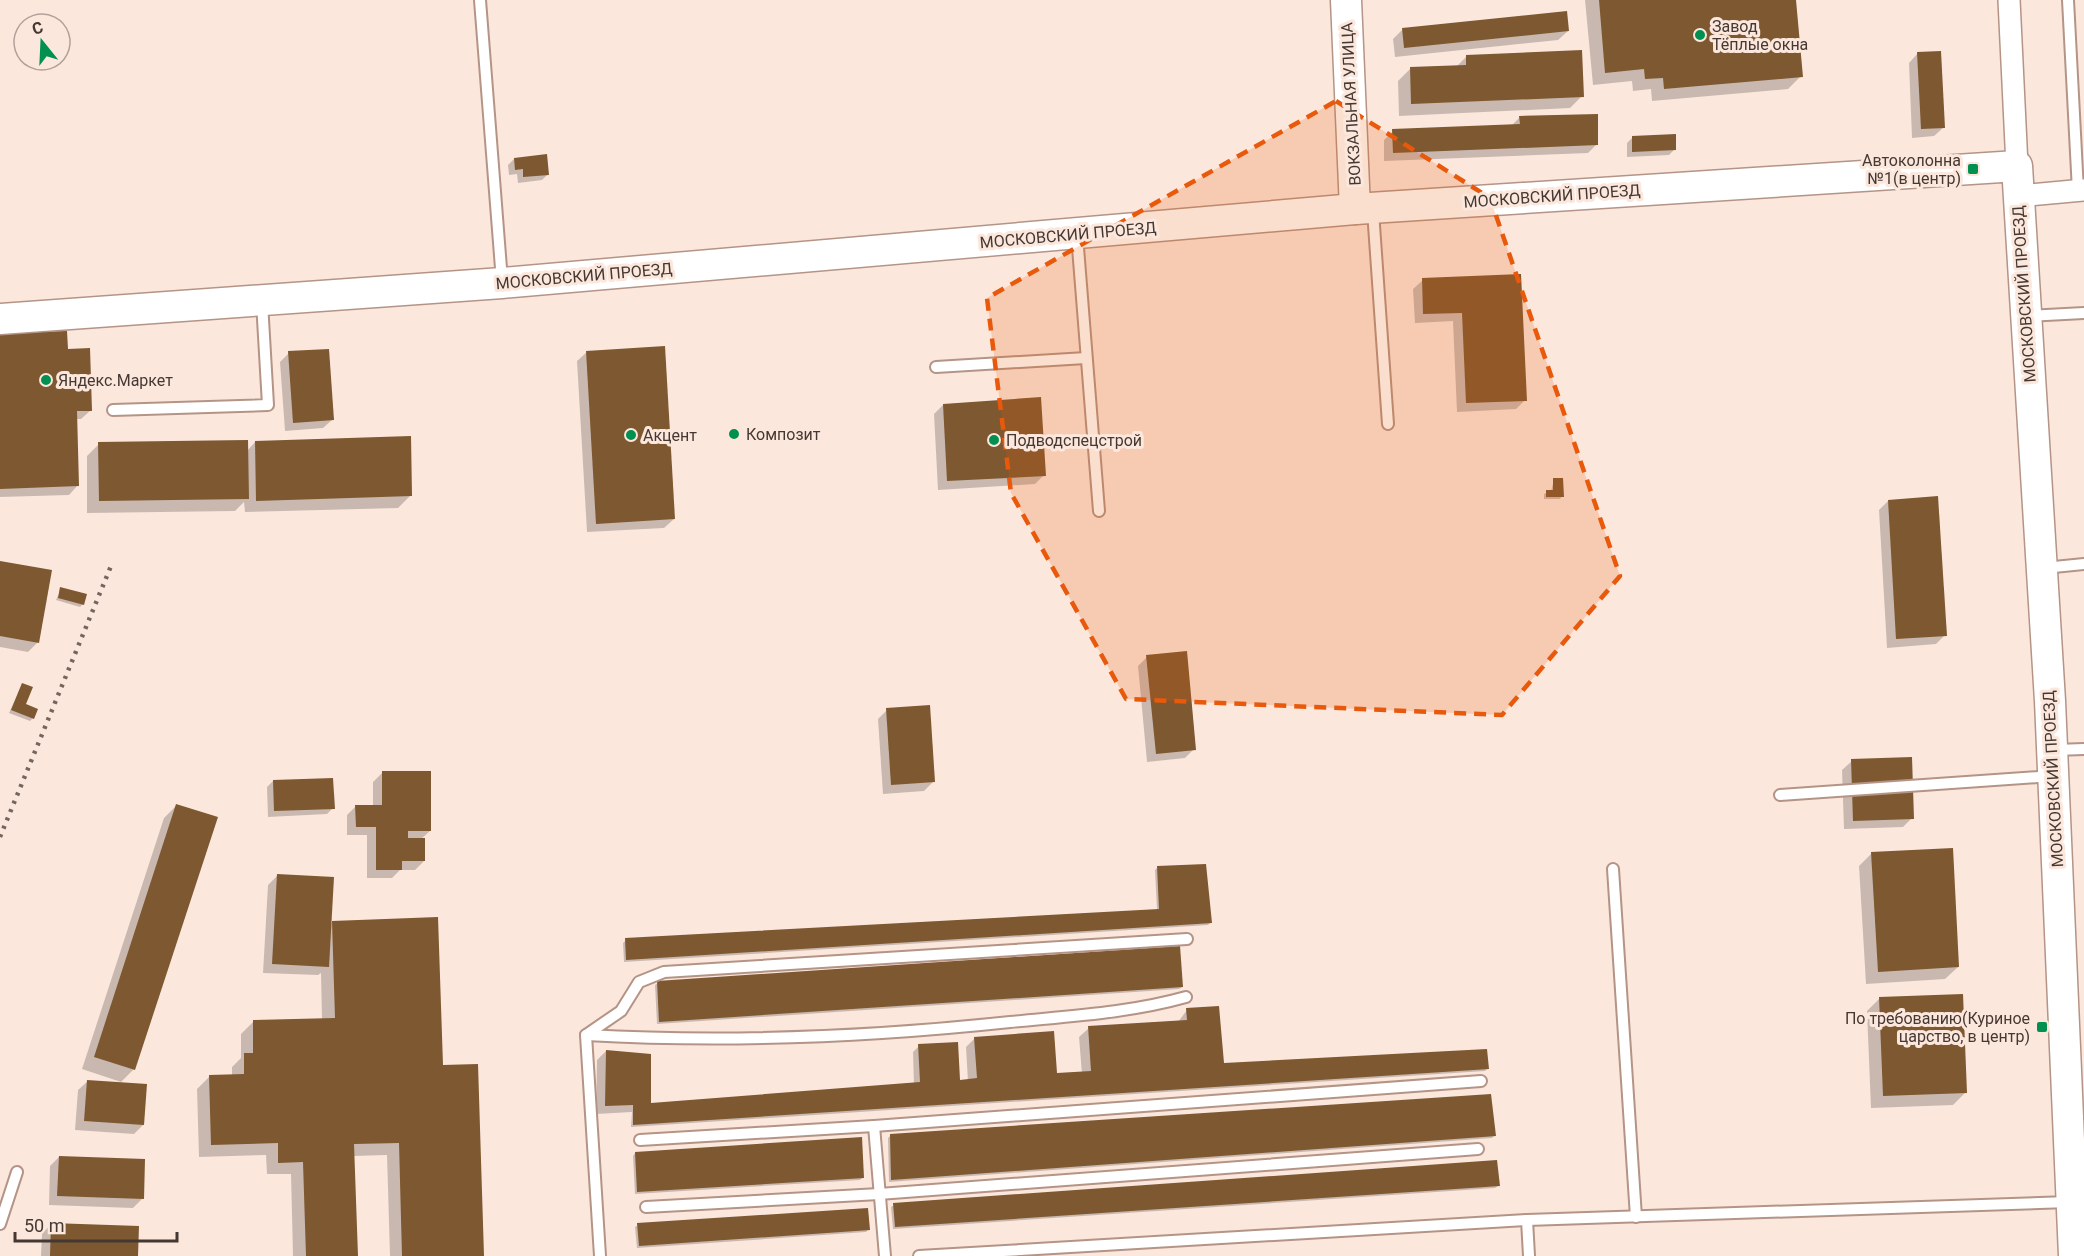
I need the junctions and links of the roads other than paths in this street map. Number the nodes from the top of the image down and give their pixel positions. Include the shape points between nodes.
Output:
1 (480, 0) edge
2 (1346, 0) edge
3 (2009, 0) edge
4 (2068, 0) edge
5 (2017, 166) junction
6 (2081, 190) edge
7 (2018, 196) junction
8 (1364, 208) junction
9 (1077, 234) junction
10 (502, 283) junction
11 (262, 302) junction
12 (2084, 313) edge
13 (2025, 316) junction
14 (0, 319) edge
15 (1086, 358) junction
16 (936, 367) dead end
17 (113, 410) dead end
18 (1388, 424) dead end
19 (1099, 512) dead end
20 (2084, 564) edge
21 (2041, 568) junction
22 (2084, 749) edge
23 (2052, 763) junction
24 (1780, 795) dead end
25 (1614, 869) dead end
26 (1188, 939) dead end
27 (1186, 997) dead end
28 (586, 1035) junction
29 (1481, 1082) dead end
30 (874, 1126) junction
31 (640, 1140) dead end
32 (1478, 1149) dead end
33 (17, 1172) dead end
34 (879, 1194) junction
35 (646, 1207) dead end
36 (1636, 1217) junction
37 (2076, 1218) edge
38 (1527, 1220) junction
39 (0, 1224) edge
40 (600, 1256) edge
41 (885, 1256) edge
42 (920, 1256) edge
43 (1529, 1256) edge
44 (2074, 1256) edge

1 - 10 lane
2 - 8 street, ВОКЗАЛЬНАЯ УЛИЦА
3 - 5 street
4 - 6 lane
5 - 7 street, МОСКОВСКИЙ ПРОЕЗД
5 - 8 street, МОСКОВСКИЙ ПРОЕЗД
6 - 7 street
7 - 13 street, МОСКОВСКИЙ ПРОЕЗД
8 - 9 street, МОСКОВСКИЙ ПРОЕЗД
8 - 18 lane
9 - 10 street, МОСКОВСКИЙ ПРОЕЗД
9 - 15 lane
10 - 11 street, МОСКОВСКИЙ ПРОЕЗД
11 - 14 street, МОСКОВСКИЙ ПРОЕЗД
11 - 17 lane via 268,405
12 - 13 lane
13 - 21 street, МОСКОВСКИЙ ПРОЕЗД
15 - 16 lane
15 - 19 lane
20 - 21 lane
21 - 23 street, МОСКОВСКИЙ ПРОЕЗД
22 - 23 lane
23 - 24 lane
23 - 37 street, МОСКОВСКИЙ ПРОЕЗД
25 - 36 lane
26 - 28 lane via 664,972 639,982 621,1011
27 - 28 lane via 1144,1009 905,1033 679,1040
28 - 40 lane
29 - 30 lane
30 - 31 lane
30 - 34 lane
32 - 34 lane
33 - 39 lane
34 - 35 lane
34 - 41 lane
36 - 37 lane
36 - 38 lane
37 - 44 street, МОСКОВСКИЙ ПРОЕЗД
38 - 42 lane
38 - 43 lane

